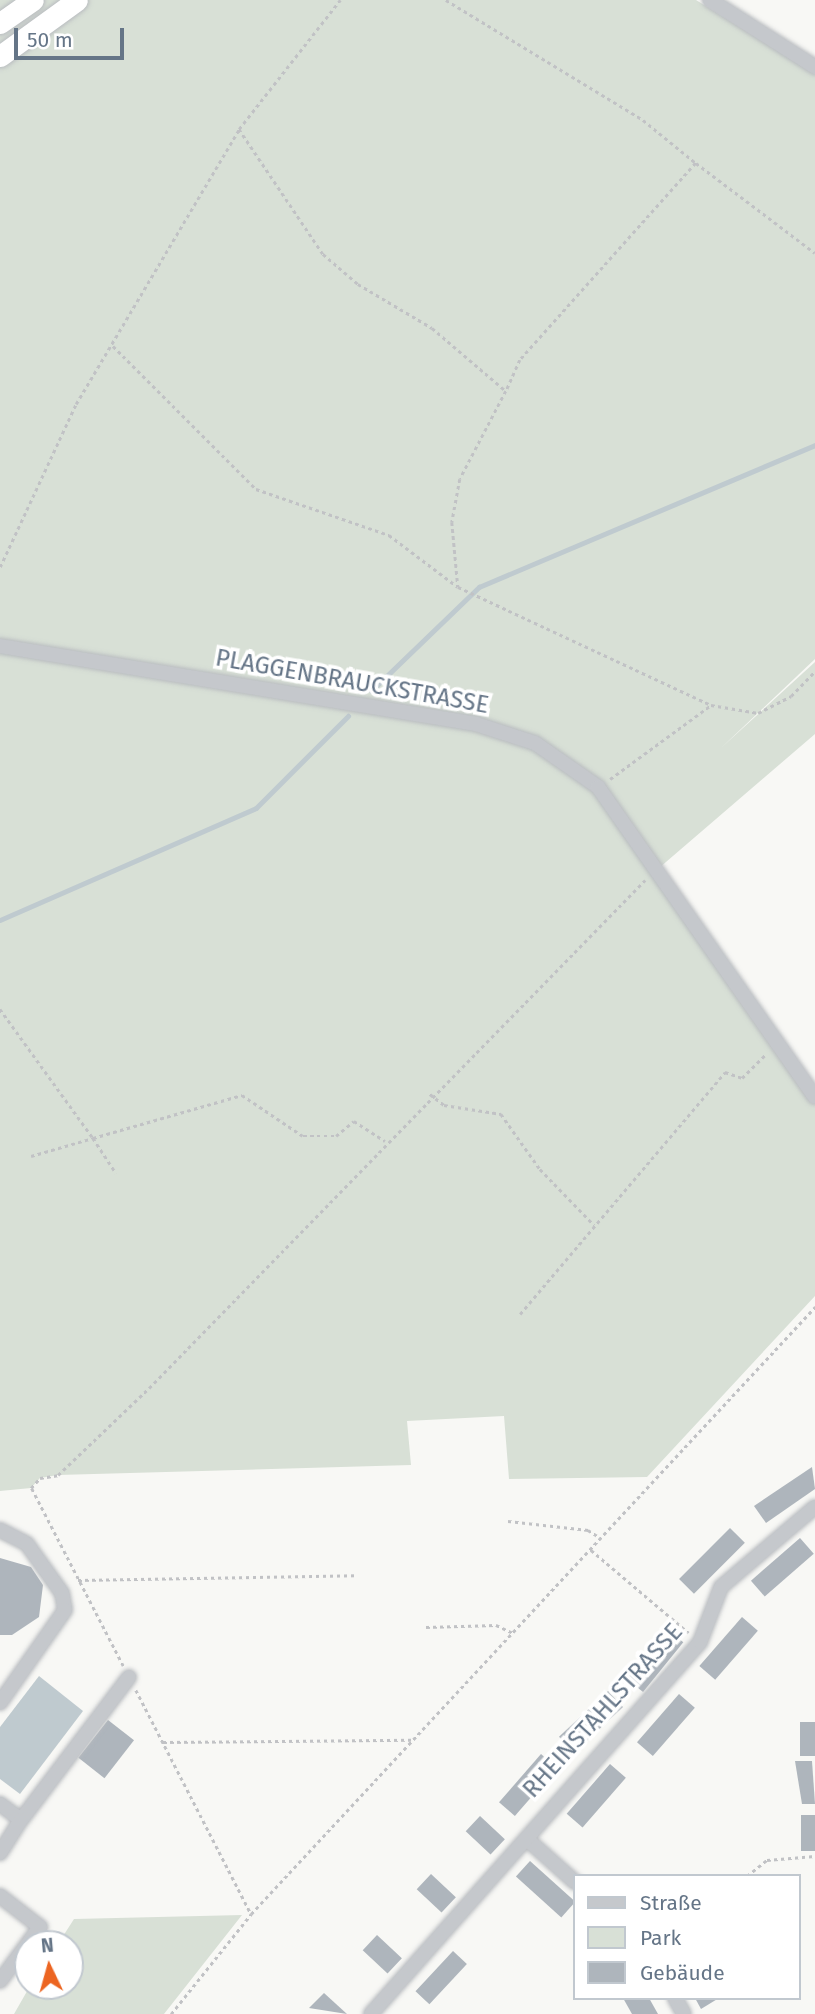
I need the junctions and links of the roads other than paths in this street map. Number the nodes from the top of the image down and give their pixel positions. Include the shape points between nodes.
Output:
1 (33, 0) edge
2 (77, 0) edge
3 (710, 0) edge
4 (0, 23) edge
5 (0, 56) edge
6 (815, 67) edge
7 (0, 646) edge
8 (815, 1097) edge
9 (815, 1507) edge
10 (0, 1530) edge
11 (129, 1677) dead end
12 (0, 1703) edge
13 (0, 1804) edge
14 (21, 1820) junction
15 (529, 1840) junction
16 (0, 1853) edge
17 (574, 1881) edge
18 (0, 1896) edge
19 (0, 1981) edge
20 (371, 2014) edge

1 - 4 highway
2 - 5 highway
3 - 6 street
7 - 8 street, PLAGGENBRAUCKSTRASSE via 476,724 536,743 598,787
9 - 15 street, RHEINSTAHLSTRASSE via 721,1587 700,1642 536,1820
10 - 12 street via 27,1544 62,1593 65,1611
11 - 14 street
13 - 14 street
14 - 16 street
15 - 17 street
15 - 20 street, RHEINSTAHLSTRASSE
18 - 19 street via 40,1927

